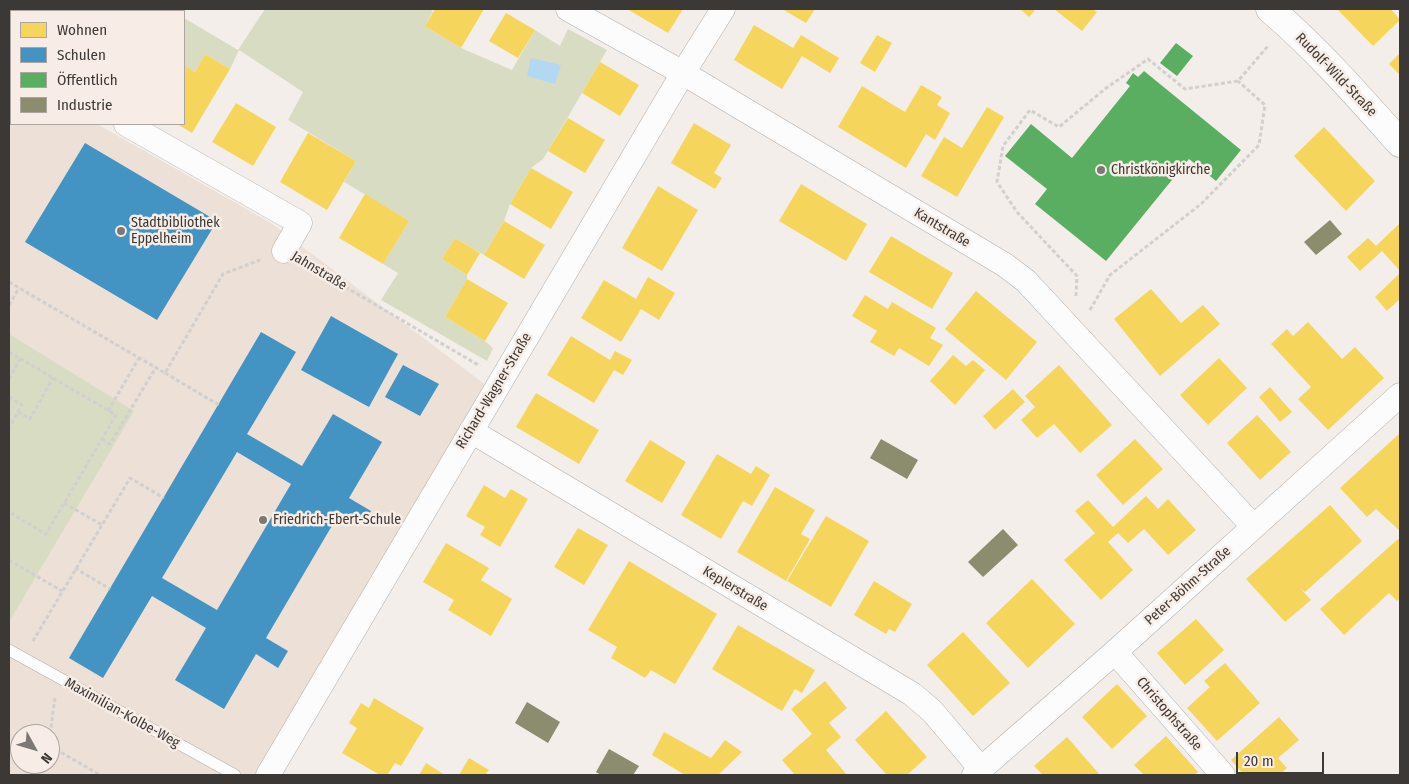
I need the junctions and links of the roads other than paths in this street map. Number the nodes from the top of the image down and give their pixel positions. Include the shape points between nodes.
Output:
1 (568, 9) edge
2 (723, 9) edge
3 (1279, 16) edge
4 (683, 74) junction
5 (128, 125) edge
6 (1400, 143) edge
7 (284, 251) road end
8 (1400, 394) edge
9 (471, 431) junction
10 (1253, 526) junction
11 (9, 650) edge
12 (1115, 652) junction
13 (977, 772) edge
14 (235, 775) edge
15 (268, 775) edge
16 (1223, 775) edge

1 - 4 street, Kantstraße
2 - 4 street, Richard-Wagner-Straße
3 - 6 street, Rudolf-Wild-Straße via 1346,82
4 - 9 street, Richard-Wagner-Straße
4 - 10 street, Kantstraße via 1006,265 1026,280
5 - 7 street, Jahnstraße via 300,224
8 - 10 street, Peter-Böhm-Straße
9 - 13 street, Keplerstraße via 912,694 932,711
9 - 15 street, Richard-Wagner-Straße
10 - 12 street, Peter-Böhm-Straße
11 - 14 lane, Maximilian-Kolbe-Weg
12 - 13 street, Peter-Böhm-Straße
12 - 16 street, Christophstraße

